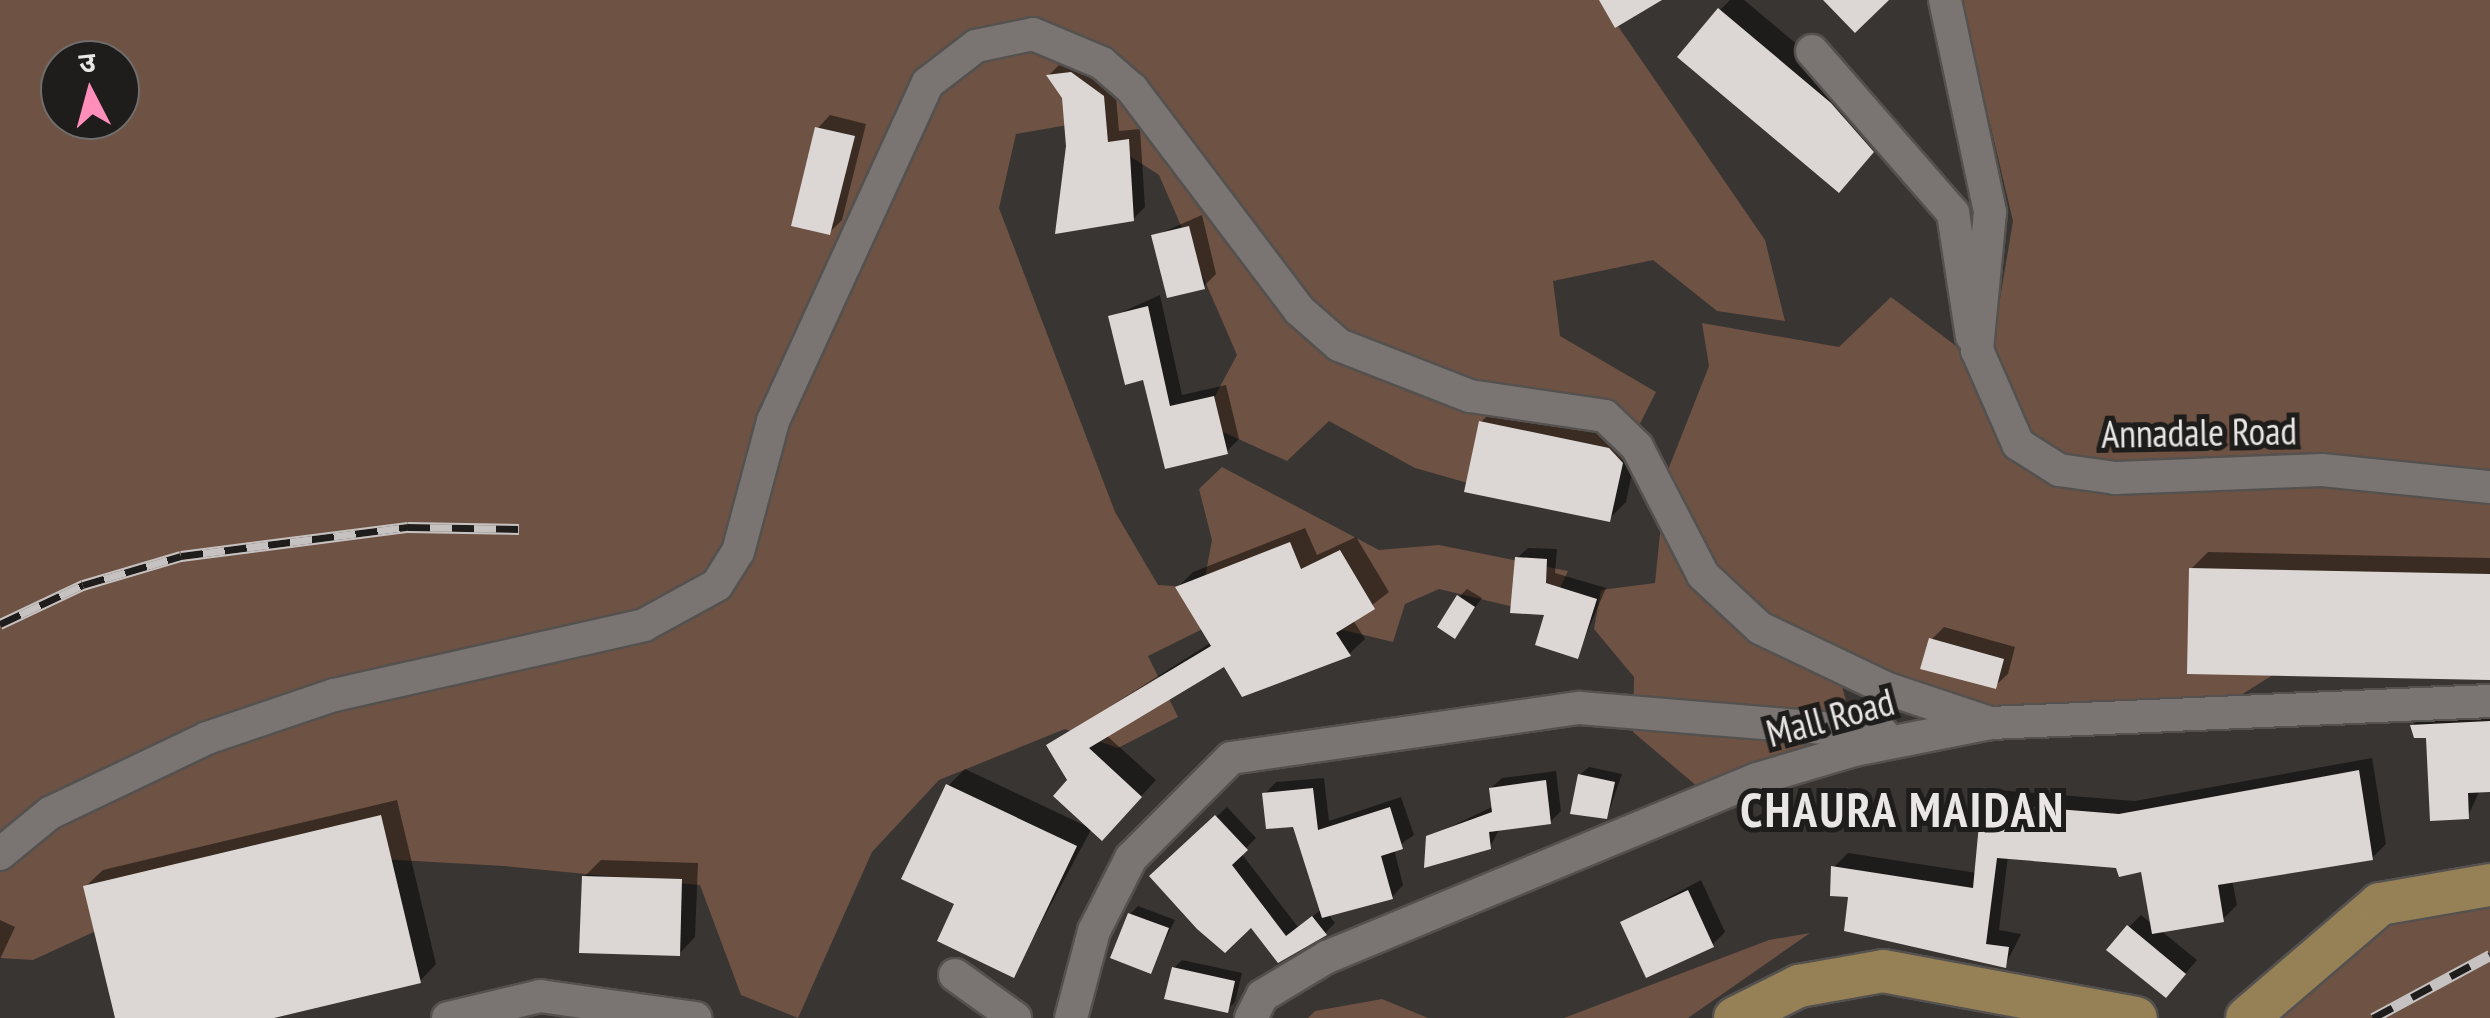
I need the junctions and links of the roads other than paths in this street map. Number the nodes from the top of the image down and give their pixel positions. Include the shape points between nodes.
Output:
1 (1945, 0) edge
2 (1812, 51) dead end
3 (1976, 350) junction
4 (2490, 488) edge
5 (2490, 701) edge
6 (1990, 723) junction
7 (1912, 735) junction
8 (0, 854) edge
9 (2490, 885) edge
10 (956, 975) dead end
11 (634, 1011) edge
12 (448, 1018) edge
13 (695, 1018) edge
14 (1015, 1018) edge
15 (1070, 1018) edge
16 (1251, 1018) edge
17 (1734, 1018) edge
18 (2136, 1018) edge
19 (2247, 1018) edge

1 - 3 street, Annadale Road via 1990,212
2 - 3 street via 1953,213
3 - 4 street, Annadale Road via 2007,432 2058,470 2115,478 2366,472
5 - 6 street, Mall Road
6 - 7 street, Mall Road
6 - 8 street via 1888,689 1760,628 1702,575 1637,447 1605,416 1470,396 1339,345 1299,310 1132,89 1102,63 1033,34 976,46 928,84 772,421 738,552 717,585 644,625 334,695 207,738 50,813
7 - 15 street via 1580,708 1231,758 1131,858 1094,931
7 - 16 street, Mall Road via 1789,766 1327,957 1262,996
9 - 19 main road via 2380,904
10 - 14 street
11 - 12 street via 540,996
11 - 13 street
17 - 18 main road via 1800,986 1883,971

